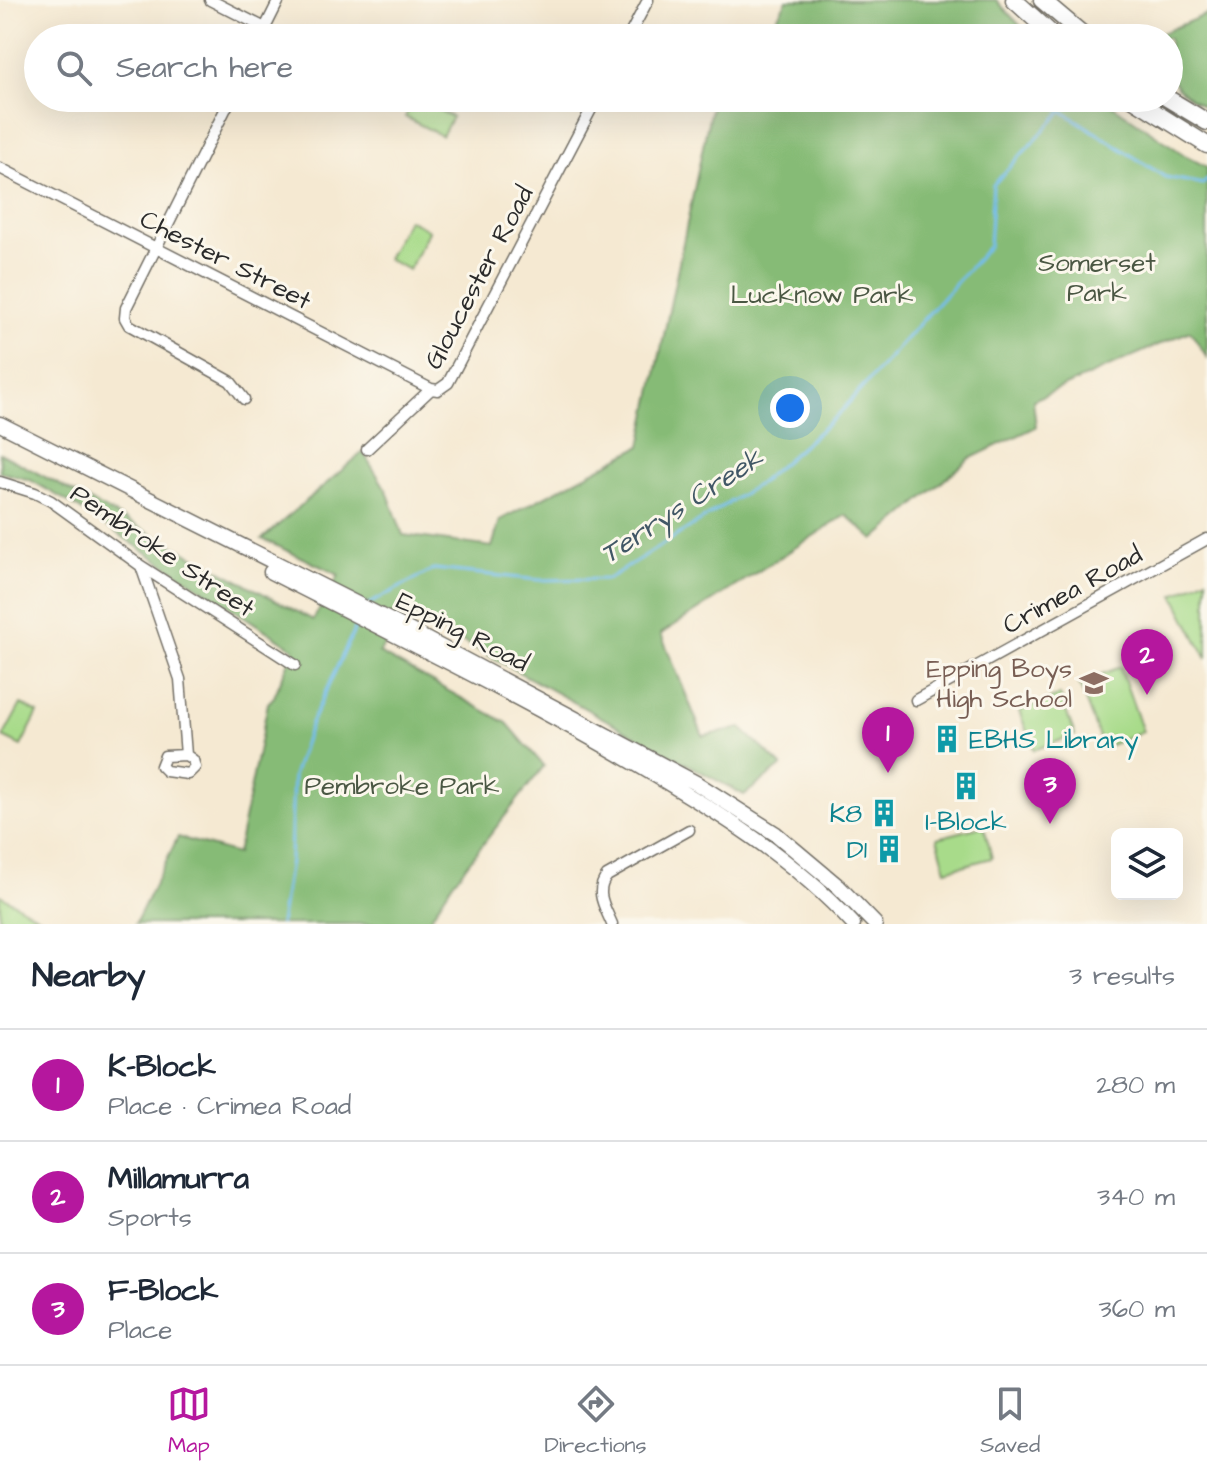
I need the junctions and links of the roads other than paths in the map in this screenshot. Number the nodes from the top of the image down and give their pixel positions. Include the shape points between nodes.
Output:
1 (210, 0) edge
2 (279, 0) edge
3 (648, 0) edge
4 (1014, 0) edge
5 (1042, 0) edge
6 (249, 24) edge
7 (267, 24) edge
8 (635, 24) edge
9 (1041, 24) edge
10 (1070, 24) edge
11 (1183, 108) edge
12 (224, 112) edge
13 (590, 112) edge
14 (1154, 112) edge
15 (1207, 122) edge
16 (1207, 145) edge
17 (0, 168) edge
18 (154, 247) junction
19 (431, 389) junction
20 (244, 399) dead end
21 (0, 424) edge
22 (0, 434) edge
23 (367, 449) dead end
24 (0, 482) edge
25 (1207, 539) edge
26 (141, 566) junction
27 (321, 592) junction
28 (400, 631) junction
29 (295, 665) dead end
30 (916, 700) dead end
31 (186, 755) dead end
32 (689, 830) dead end
33 (612, 924) edge
34 (853, 924) edge
35 (875, 924) edge

1 - 6 street
2 - 7 street
3 - 8 street
4 - 9 highway
5 - 10 highway
11 - 15 highway
12 - 18 street
13 - 19 street, Gloucester Road via 448,383
14 - 16 highway
17 - 18 street, Chester Street
18 - 19 street, Chester Street
18 - 20 street via 126,308 129,325 230,381
19 - 23 street, Gloucester Road
21 - 27 main road, Epping Road
22 - 27 main road, Epping Road
24 - 26 street, Pembroke Street via 51,501
25 - 30 street, Crimea Road
26 - 29 street, Pembroke Street
26 - 31 street via 180,679
27 - 28 main road, Epping Road
28 - 34 main road, Epping Road via 718,813 795,869
28 - 35 main road, Epping Road via 592,726 740,810 817,867
32 - 33 street via 607,876 599,888

